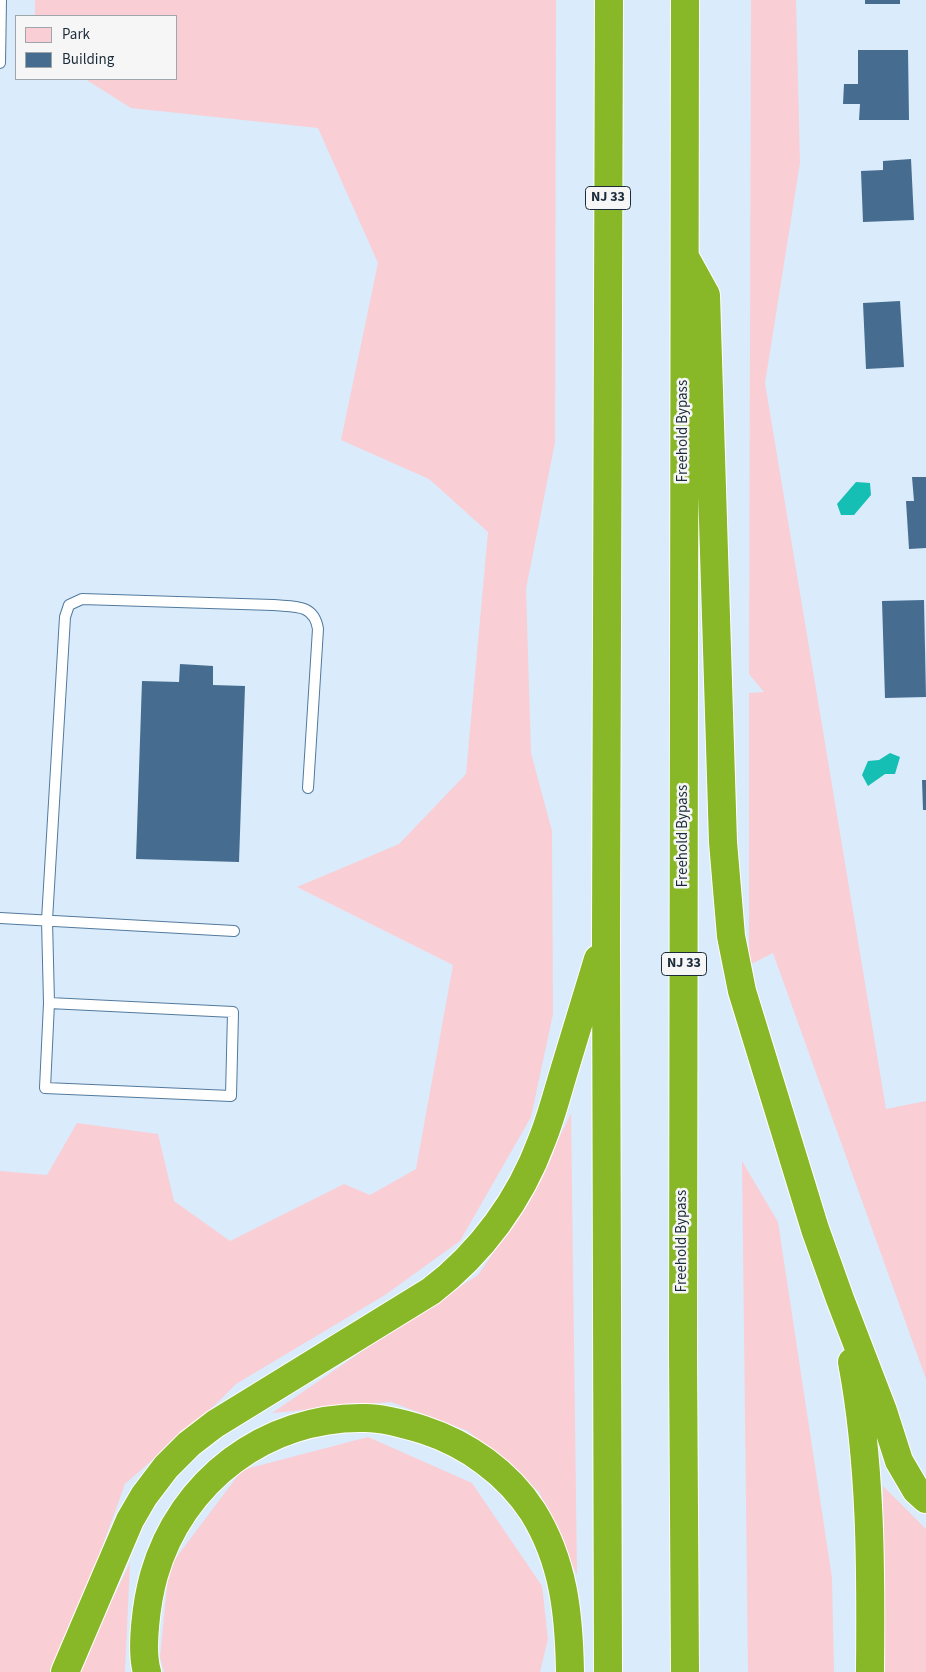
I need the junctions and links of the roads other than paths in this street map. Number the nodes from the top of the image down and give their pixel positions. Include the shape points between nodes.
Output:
1 (1, 0) edge
2 (608, 0) edge
3 (685, 0) edge
4 (0, 62) edge
5 (684, 256) junction
6 (308, 788) dead end
7 (0, 918) edge
8 (47, 920) junction
9 (234, 931) dead end
10 (606, 933) junction
11 (49, 1003) junction
12 (840, 1299) junction
13 (926, 1499) edge
14 (145, 1668) edge
15 (65, 1672) edge
16 (570, 1672) edge
17 (608, 1672) edge
18 (685, 1672) edge
19 (870, 1672) edge

1 - 4 lane
2 - 10 highway, NJ 33
3 - 5 highway, Freehold Bypass / NJ 33
5 - 12 highway via 706,295 723,842 731,936 742,991
5 - 18 highway, Freehold Bypass / NJ 33
6 - 8 lane via 318,629 312,613 302,608 234,604 82,599 70,605 65,617
7 - 8 lane
8 - 9 lane
8 - 11 lane
10 - 15 highway via 542,1140 506,1212 453,1274 431,1291 216,1424 166,1467 130,1520
10 - 17 highway, NJ 33
11 - 11 lane via 233,1012 230,1096 45,1088
12 - 13 highway via 899,1461 916,1490
12 - 19 highway via 855,1380 868,1501
14 - 16 highway via 149,1593 158,1560 170,1532 203,1486 220,1470 267,1439 316,1422 367,1418 417,1428 458,1444 494,1468 520,1494 552,1549 562,1580 569,1627

